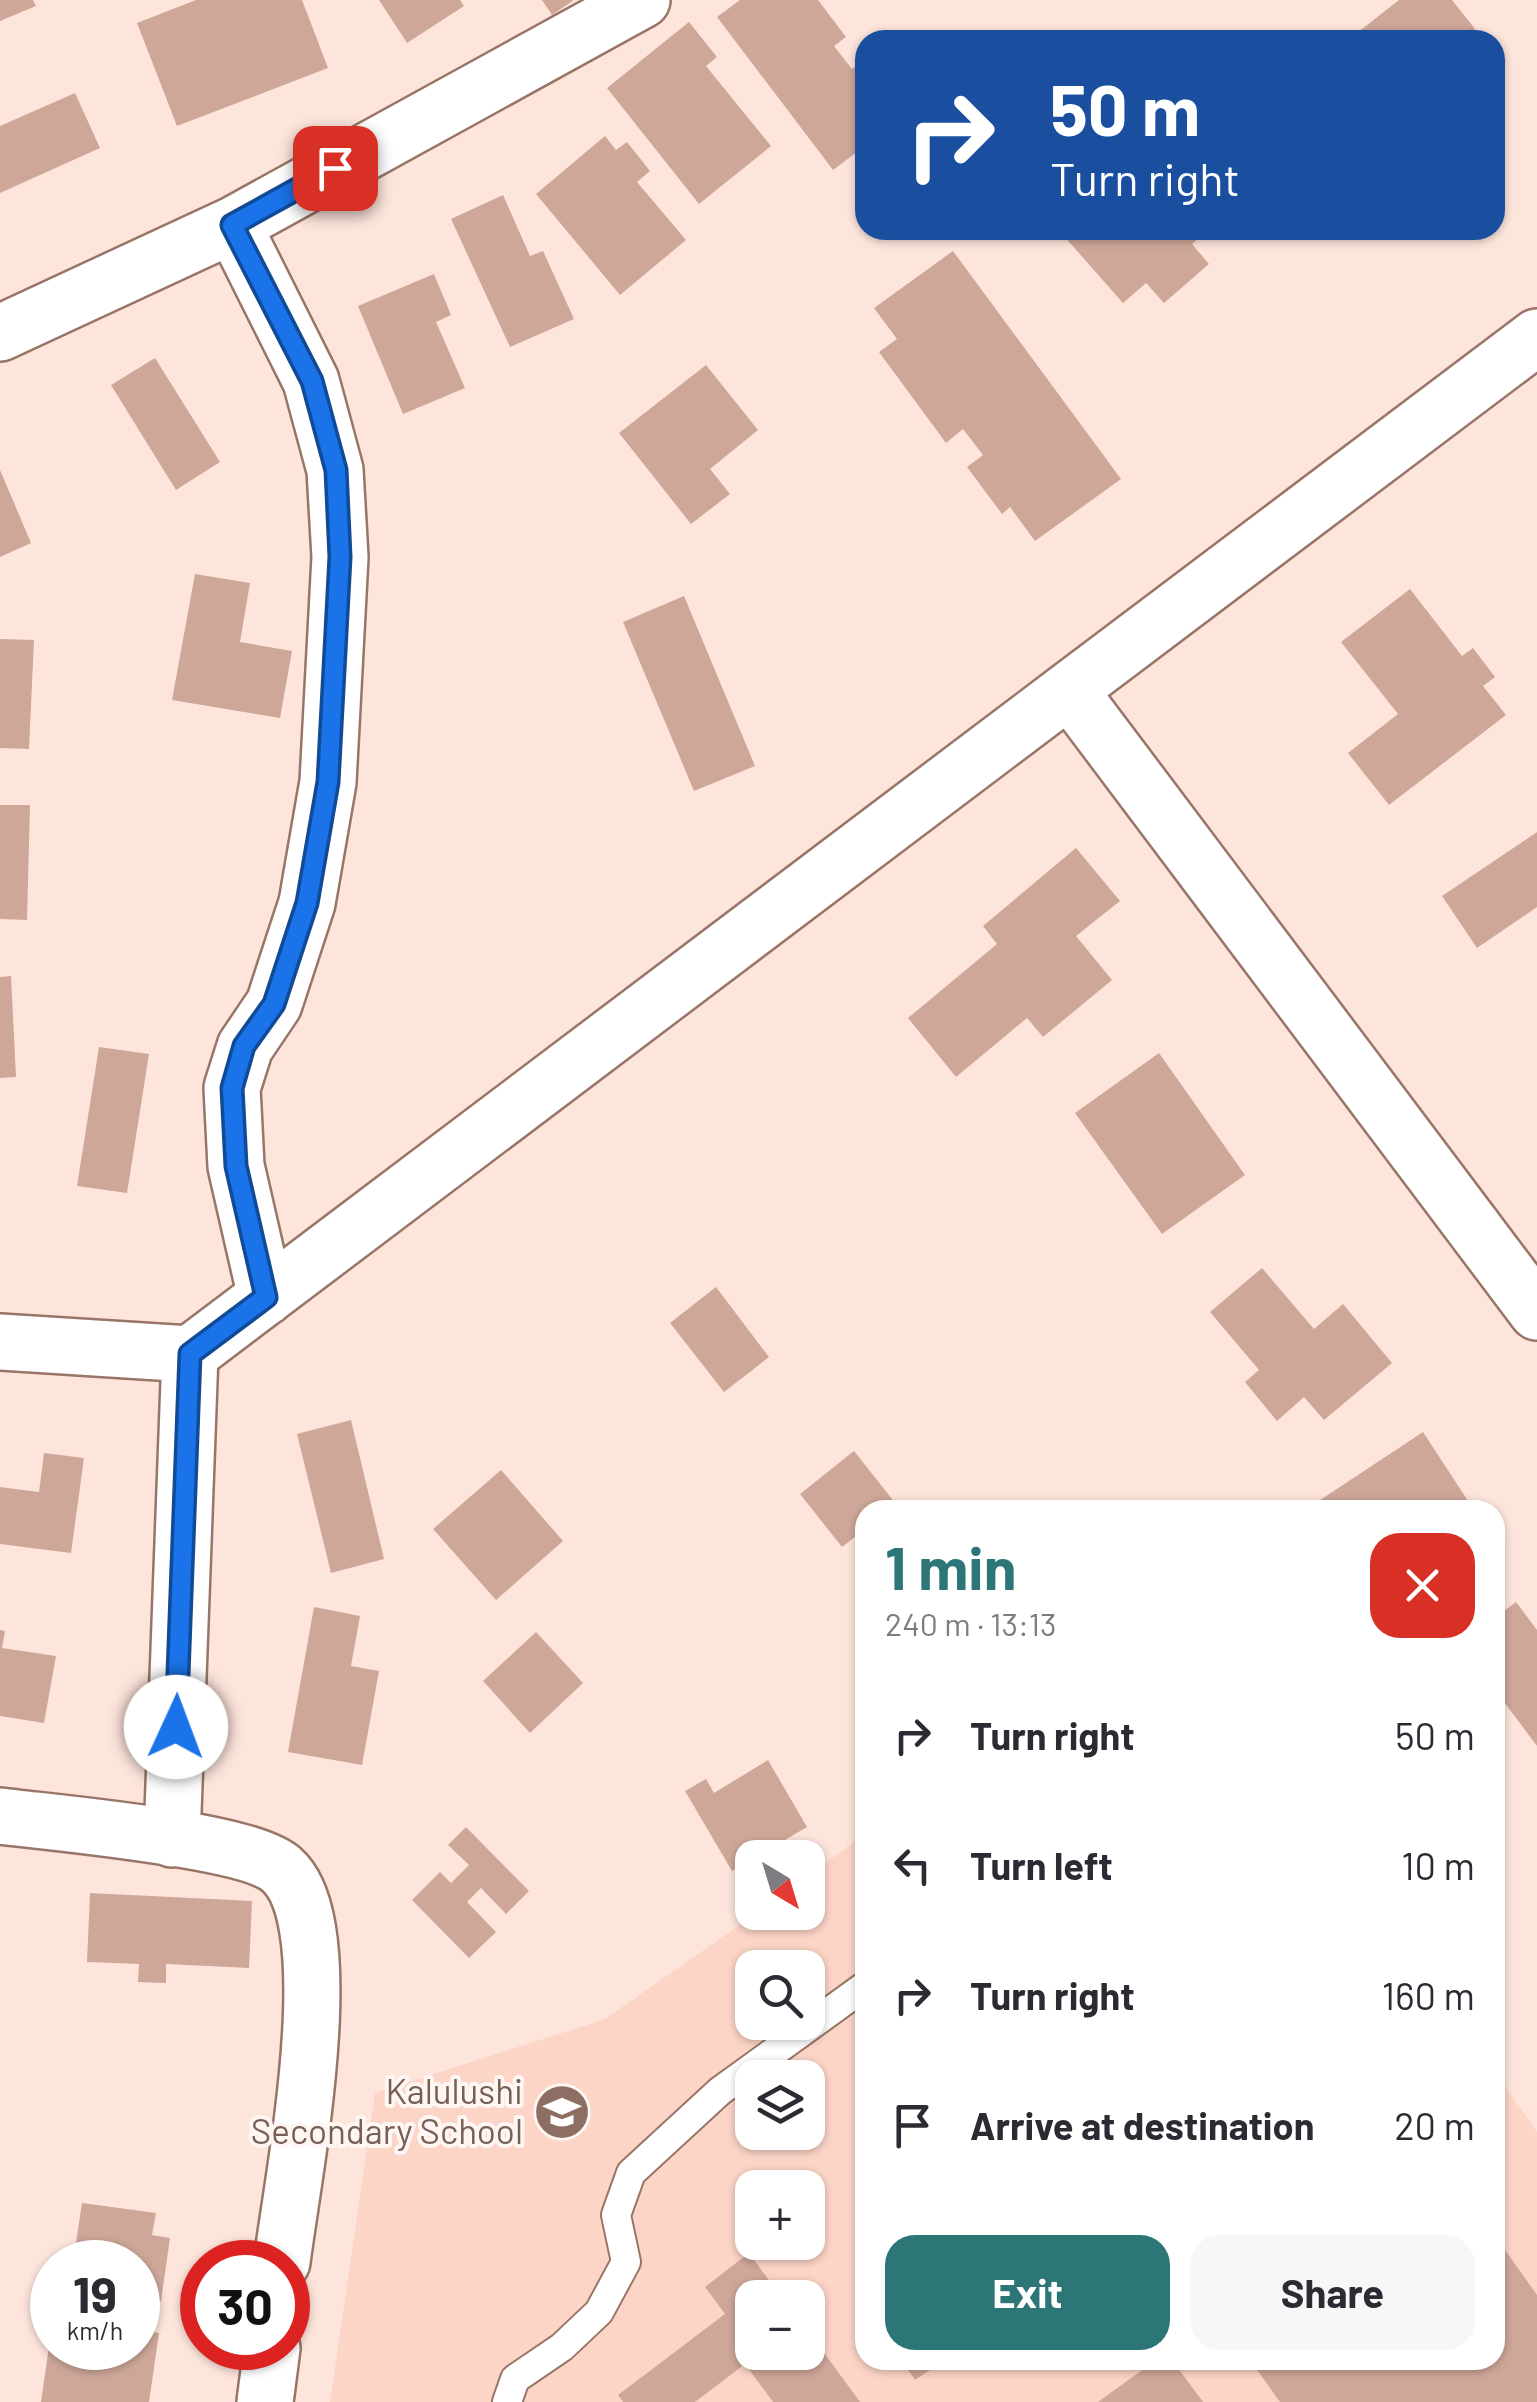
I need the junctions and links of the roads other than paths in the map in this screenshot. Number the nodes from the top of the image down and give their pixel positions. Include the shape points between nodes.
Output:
1 (642, 0) edge
2 (232, 225) junction
3 (0, 333) edge
4 (1537, 337) edge
5 (1069, 690) junction
6 (266, 1297) junction
7 (1537, 1312) edge
8 (0, 1342) edge
9 (190, 1354) junction
10 (0, 1816) edge
11 (172, 1838) junction
12 (855, 1993) edge
13 (285, 2240) edge
14 (269, 2370) edge
15 (265, 2402) edge
16 (506, 2402) edge

1 - 2 street
2 - 3 street
2 - 6 street via 312,381 336,470 340,557 328,782 307,903 274,1004 244,1046 232,1088 236,1166
4 - 5 street
5 - 6 street
5 - 7 street
6 - 9 street
8 - 9 street
9 - 11 street
10 - 11 street
11 - 13 street via 256,1855 282,1870 308,1918 315,1986
12 - 16 lane via 720,2091 630,2174 616,2215 626,2262 599,2312 516,2380
14 - 15 street

